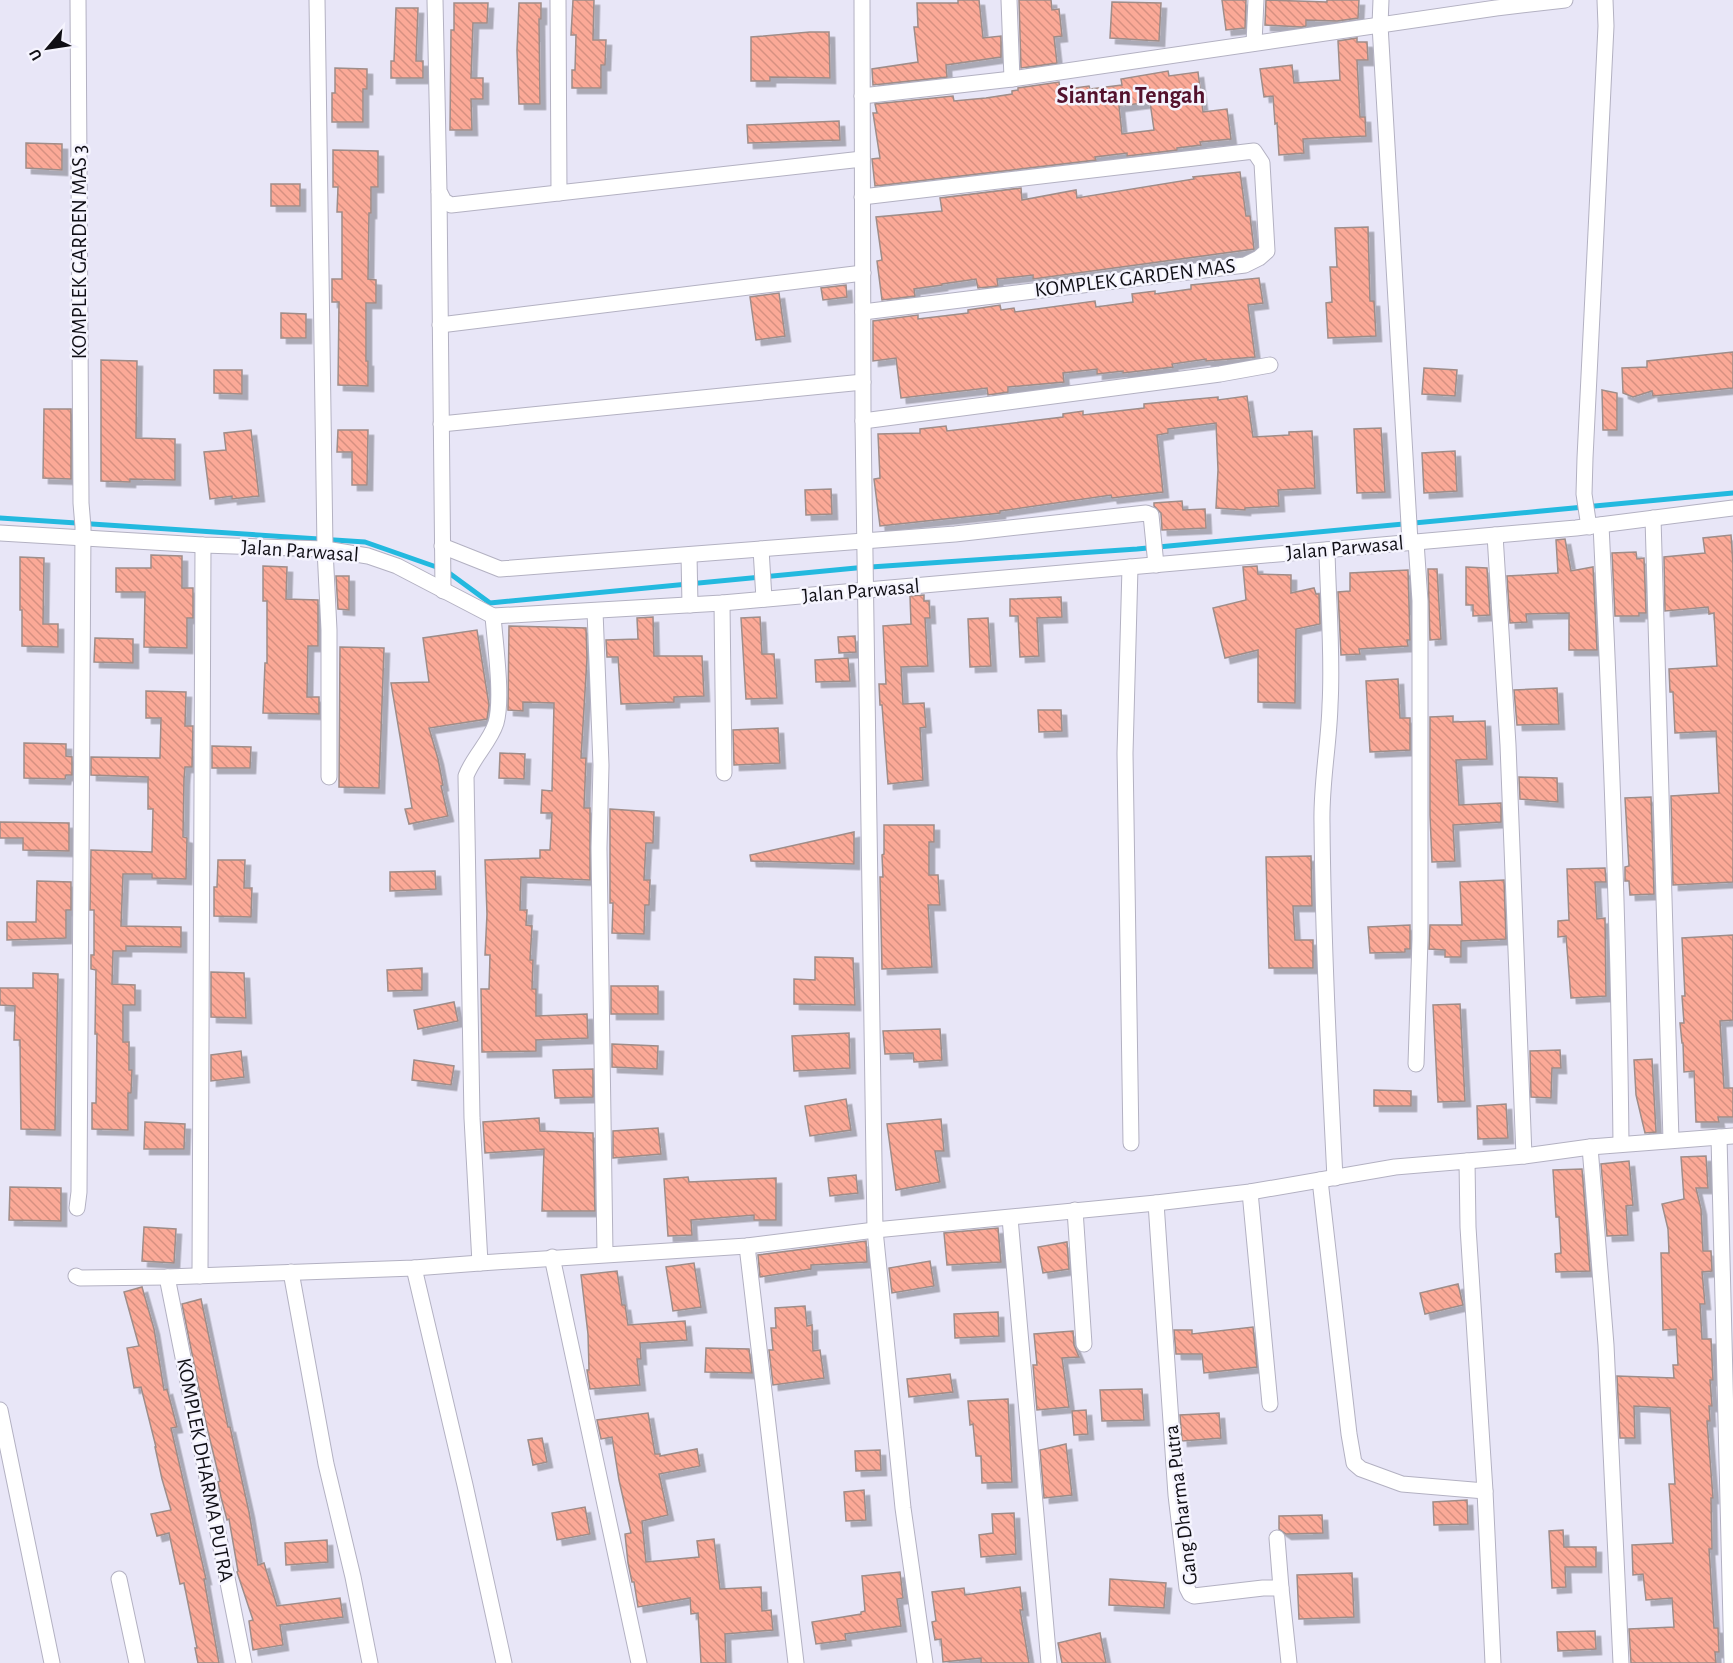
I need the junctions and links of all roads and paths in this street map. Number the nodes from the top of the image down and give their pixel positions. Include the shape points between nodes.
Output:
1 (78, 0) edge
2 (317, 0) edge
3 (435, 0) edge
4 (558, 0) edge
5 (862, 0) edge
6 (1009, 0) edge
7 (1256, 0) edge
8 (1381, 0) edge
9 (1565, 0) edge
10 (1605, 0) edge
11 (1496, 4) edge
12 (1380, 25) junction
13 (1254, 43) junction
14 (1012, 79) junction
15 (862, 96) junction
16 (862, 159) junction
17 (439, 191) junction
18 (559, 193) junction
19 (862, 197) junction
20 (862, 273) junction
21 (863, 312) junction
22 (440, 326) junction
23 (1270, 365) dead end
24 (863, 382) junction
25 (864, 421) junction
26 (441, 424) junction
27 (1733, 508) edge
28 (1653, 518) junction
29 (1592, 522) junction
30 (83, 532) junction
31 (0, 533) edge
32 (1495, 536) junction
33 (1412, 540) junction
34 (202, 545) junction
35 (325, 545) junction
36 (442, 546) junction
37 (866, 548) junction
38 (761, 549) junction
39 (1327, 550) junction
40 (689, 555) junction
41 (1155, 561) junction
42 (1130, 567) junction
43 (867, 584) junction
44 (442, 591) junction
45 (764, 592) junction
46 (690, 599) junction
47 (722, 603) junction
48 (595, 611) junction
49 (493, 615) junction
50 (724, 773) dead end
51 (328, 777) dead end
52 (1416, 1064) dead end
53 (1726, 1137) edge
54 (1671, 1140) junction
55 (1131, 1143) dead end
56 (1621, 1144) junction
57 (1590, 1147) junction
58 (1524, 1156) junction
59 (1467, 1161) junction
60 (1328, 1179) junction
61 (1250, 1192) junction
62 (1156, 1203) junction
63 (77, 1208) dead end
64 (1075, 1210) junction
65 (1010, 1218) junction
66 (876, 1230) junction
67 (747, 1246) junction
68 (605, 1254) junction
69 (552, 1257) junction
70 (480, 1263) junction
71 (414, 1268) junction
72 (291, 1272) junction
73 (76, 1276) dead end
74 (200, 1276) junction
75 (167, 1277) junction
76 (1084, 1344) dead end
77 (1270, 1404) dead end
78 (0, 1410) edge
79 (1485, 1491) junction
80 (1277, 1538) dead end
81 (119, 1579) dead end
82 (1281, 1588) junction
83 (52, 1663) edge
84 (137, 1663) edge
85 (244, 1663) edge
86 (370, 1663) edge
87 (504, 1663) edge
88 (639, 1663) edge
89 (796, 1663) edge
90 (925, 1663) edge
91 (1049, 1663) edge
92 (1289, 1663) edge
93 (1492, 1663) edge
94 (1621, 1663) edge
95 (1732, 1663) edge

1 - 30 street, KOMPLEK GARDEN MAS 3
2 - 35 street
3 - 17 street
4 - 18 street
5 - 15 street
6 - 14 street
7 - 13 street
8 - 12 street
9 - 11 street
10 - 29 street via 1584,495
11 - 12 street
12 - 13 street
12 - 33 street
13 - 14 street
14 - 15 street
15 - 16 street
16 - 18 street
16 - 19 street
17 - 18 street via 451,205
17 - 22 street
19 - 20 street
19 - 21 street, KOMPLEK GARDEN MAS via 1254,151 1262,163 1267,251 1245,265
20 - 21 street
20 - 22 street
21 - 24 street
22 - 26 street
23 - 25 street
24 - 25 street
24 - 26 street
25 - 37 street
26 - 36 street
27 - 28 street, Jalan Parwasal
28 - 29 street, Jalan Parwasal
28 - 54 street
29 - 32 street, Jalan Parwasal
29 - 56 street via 1607,657
30 - 31 street, Jalan Parwasal
30 - 34 street, Jalan Parwasal
30 - 63 street, KOMPLEK GARDEN MAS 3
32 - 33 street, Jalan Parwasal
32 - 58 street via 1508,745
33 - 39 street, Jalan Parwasal
33 - 52 street via 1420,601
34 - 35 street, Jalan Parwasal
34 - 74 street
35 - 44 street, Jalan Parwasal via 386,561
35 - 51 street
36 - 40 street via 500,569
36 - 44 street
37 - 38 street
37 - 41 street via 1139,513 1151,515
37 - 43 street
38 - 40 street
38 - 45 street
39 - 41 street, Jalan Parwasal
39 - 60 street via 1330,702 1322,822
40 - 46 street
41 - 42 street, Jalan Parwasal
42 - 43 street, Jalan Parwasal
42 - 55 street via 1125,753
43 - 45 street, Jalan Parwasal
43 - 66 street
44 - 49 street, Jalan Parwasal
45 - 47 street, Jalan Parwasal
46 - 47 street, Jalan Parwasal
46 - 48 street, Jalan Parwasal
47 - 50 street
48 - 49 street, Jalan Parwasal
48 - 68 street via 601,765
49 - 70 street via 498,709 495,725 466,776 472,1118
53 - 54 street
53 - 95 street
54 - 56 street
56 - 57 street
57 - 58 street
57 - 94 street via 1606,1345
58 - 59 street
59 - 60 street via 1395,1167
59 - 79 street
60 - 61 street
60 - 79 street via 1354,1462 1361,1469 1402,1484
61 - 62 street
61 - 77 street
62 - 64 street
62 - 82 street, Gang Dharma Putra via 1187,1588 1194,1596
64 - 65 street
64 - 76 street
65 - 66 street
65 - 91 street
66 - 67 street
66 - 90 street via 903,1508
67 - 68 street
67 - 89 street
68 - 69 street
69 - 70 street
69 - 88 street
70 - 71 street
71 - 72 street
71 - 87 street
72 - 74 street
72 - 86 street via 326,1464
73 - 75 street
74 - 75 street
75 - 85 street, KOMPLEK DHARMA PUTRA
78 - 83 street
79 - 93 street
80 - 82 street
81 - 84 street
82 - 92 street

